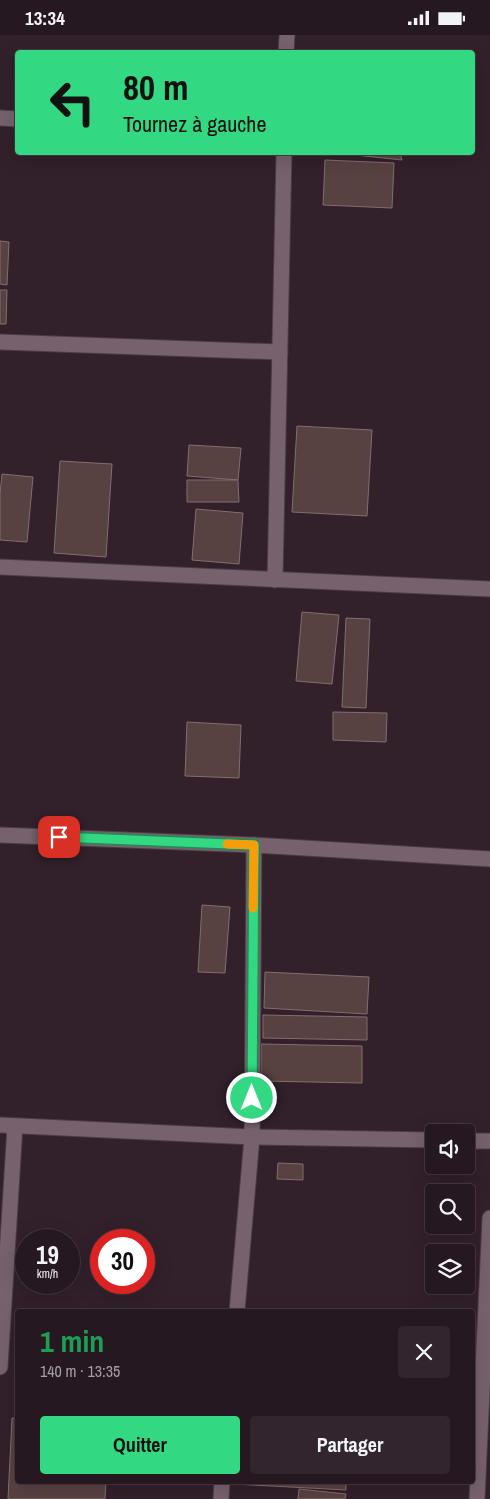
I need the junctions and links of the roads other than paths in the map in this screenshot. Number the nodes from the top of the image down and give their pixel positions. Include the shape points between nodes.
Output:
1 (287, 35) edge
2 (286, 50) edge
3 (0, 119) edge
4 (15, 119) edge
5 (284, 155) edge
6 (0, 342) edge
7 (280, 352) junction
8 (0, 567) edge
9 (275, 580) junction
10 (490, 589) edge
11 (0, 835) edge
12 (254, 845) junction
13 (490, 859) edge
14 (7, 1126) edge
15 (252, 1137) junction
16 (425, 1140) edge
17 (475, 1141) edge
18 (490, 1141) edge
19 (490, 1218) edge
20 (237, 1309) edge
21 (0, 1367) edge
22 (222, 1484) edge
23 (221, 1499) edge
24 (477, 1499) edge

1 - 2 street
3 - 4 street
5 - 7 street
6 - 7 street
7 - 9 street
8 - 9 street
9 - 10 street
11 - 12 street
12 - 13 street
12 - 15 street
14 - 15 street
14 - 21 street
15 - 16 street
15 - 20 street
17 - 18 street
19 - 24 street
22 - 23 street

